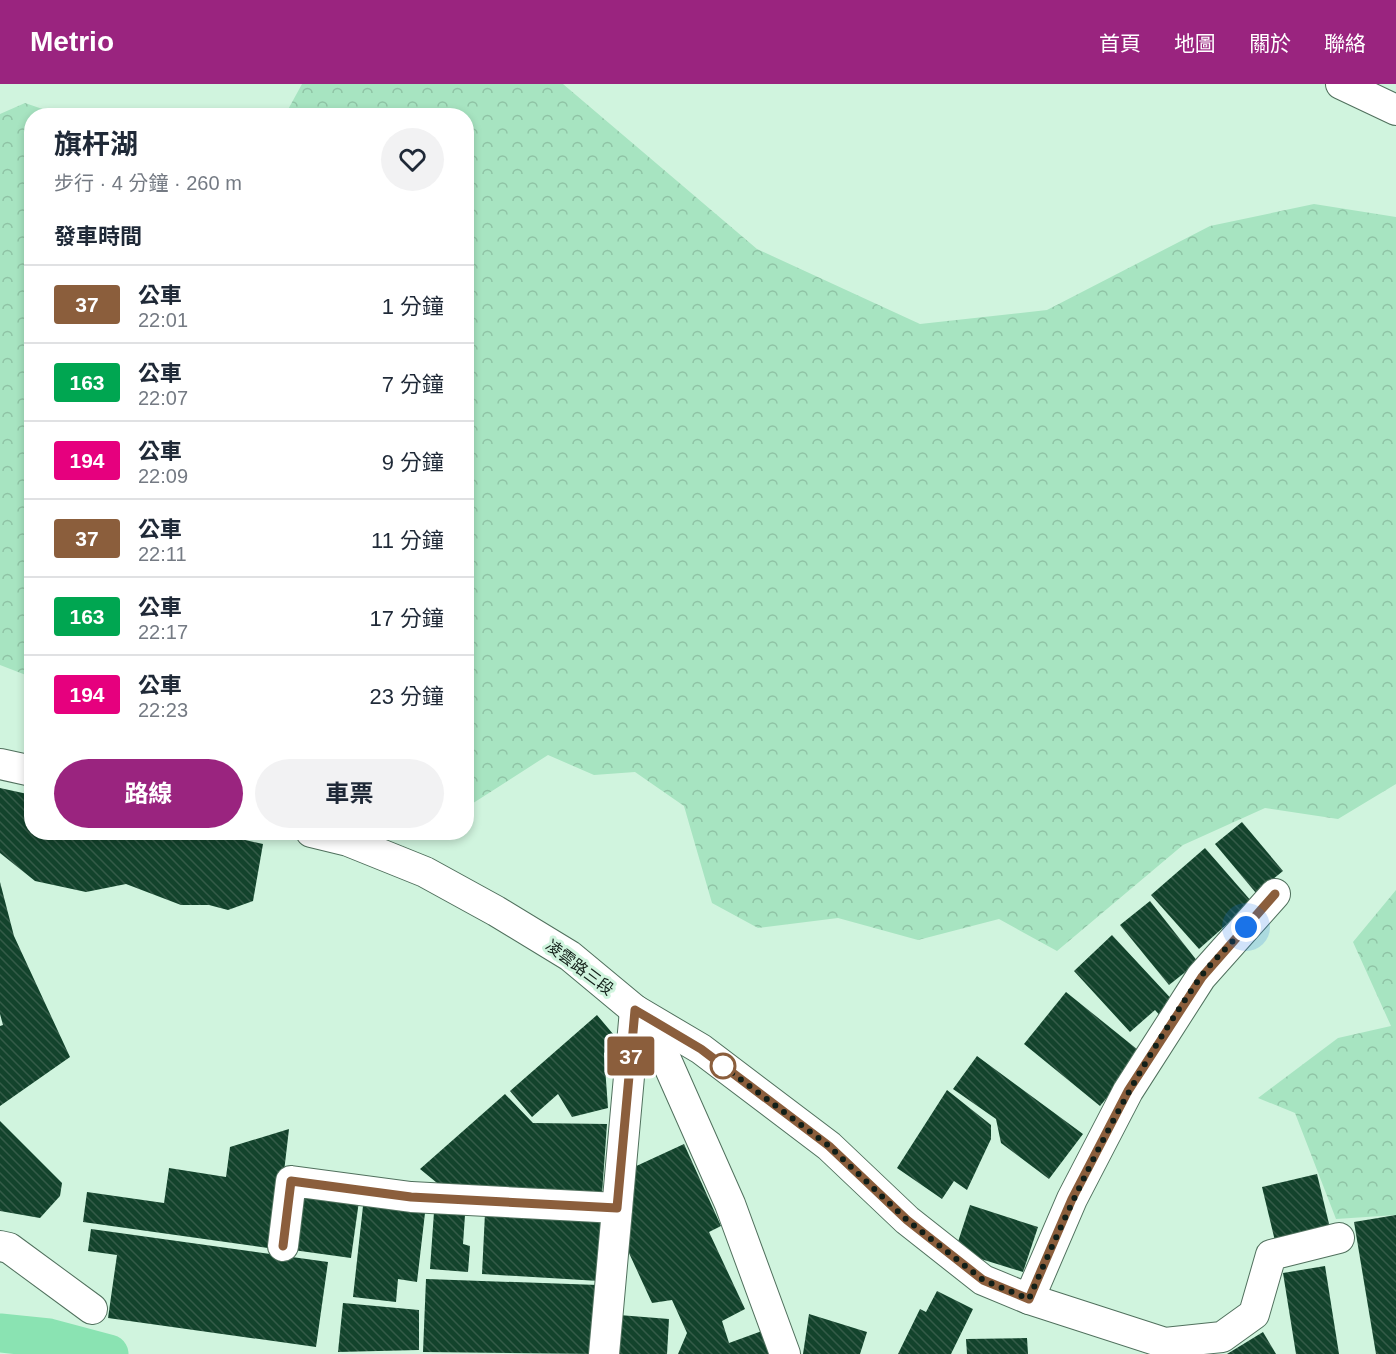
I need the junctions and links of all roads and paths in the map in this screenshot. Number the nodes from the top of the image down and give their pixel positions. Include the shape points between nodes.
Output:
1 (1341, 84) edge
2 (1396, 110) edge
3 (0, 764) edge
4 (24, 769) edge
5 (344, 840) edge
6 (1275, 894) dead end
7 (635, 1010) junction
8 (617, 1208) junction
9 (1339, 1238) dead end
10 (0, 1246) edge
11 (283, 1246) dead end
12 (1029, 1299) junction
13 (92, 1309) dead end
14 (604, 1354) edge
15 (785, 1354) edge

1 - 2 street
3 - 4 street
5 - 7 street, 凌雲路三段 via 424,872 496,911 570,956
6 - 12 street via 1202,977 1128,1091 1072,1199
7 - 8 street
7 - 12 street via 701,1049 829,1146 907,1220 983,1280
7 - 15 street, 凌雲路三段 via 660,1046 730,1204
8 - 11 street via 411,1197 291,1181
8 - 14 street
9 - 12 street via 1271,1255 1254,1314 1221,1337 1165,1343
10 - 13 street via 9,1248

